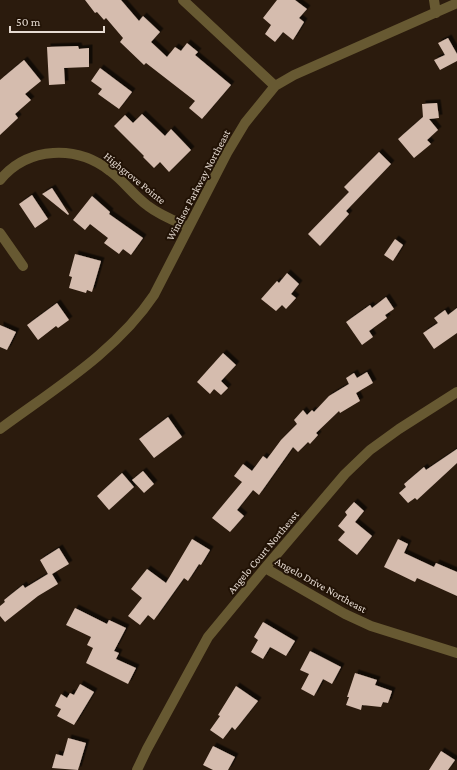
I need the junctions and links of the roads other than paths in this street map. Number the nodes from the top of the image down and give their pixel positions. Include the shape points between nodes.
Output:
1 (183, 0) edge
2 (434, 0) edge
3 (457, 3) edge
4 (436, 13) junction
5 (275, 86) junction
6 (0, 180) edge
7 (189, 227) junction
8 (0, 233) edge
9 (23, 266) dead end
10 (457, 392) edge
11 (0, 429) edge
12 (265, 568) junction
13 (457, 653) edge
14 (137, 770) edge

1 - 5 street
2 - 4 street
3 - 4 street, Windsor Parkway Northeast
4 - 5 street, Windsor Parkway Northeast via 294,75
5 - 7 street, Windsor Parkway Northeast via 245,123
6 - 7 street, Highgrove Pointe via 8,170 21,161 40,154 56,152 80,155 111,171 150,207
7 - 11 street, Windsor Parkway Northeast via 154,295 130,327 85,367
8 - 9 street
10 - 12 street, Angelo Court Northeast via 370,450 345,474
12 - 13 street, Angelo Drive Northeast via 371,626
12 - 14 street, Angelo Court Northeast via 208,637

